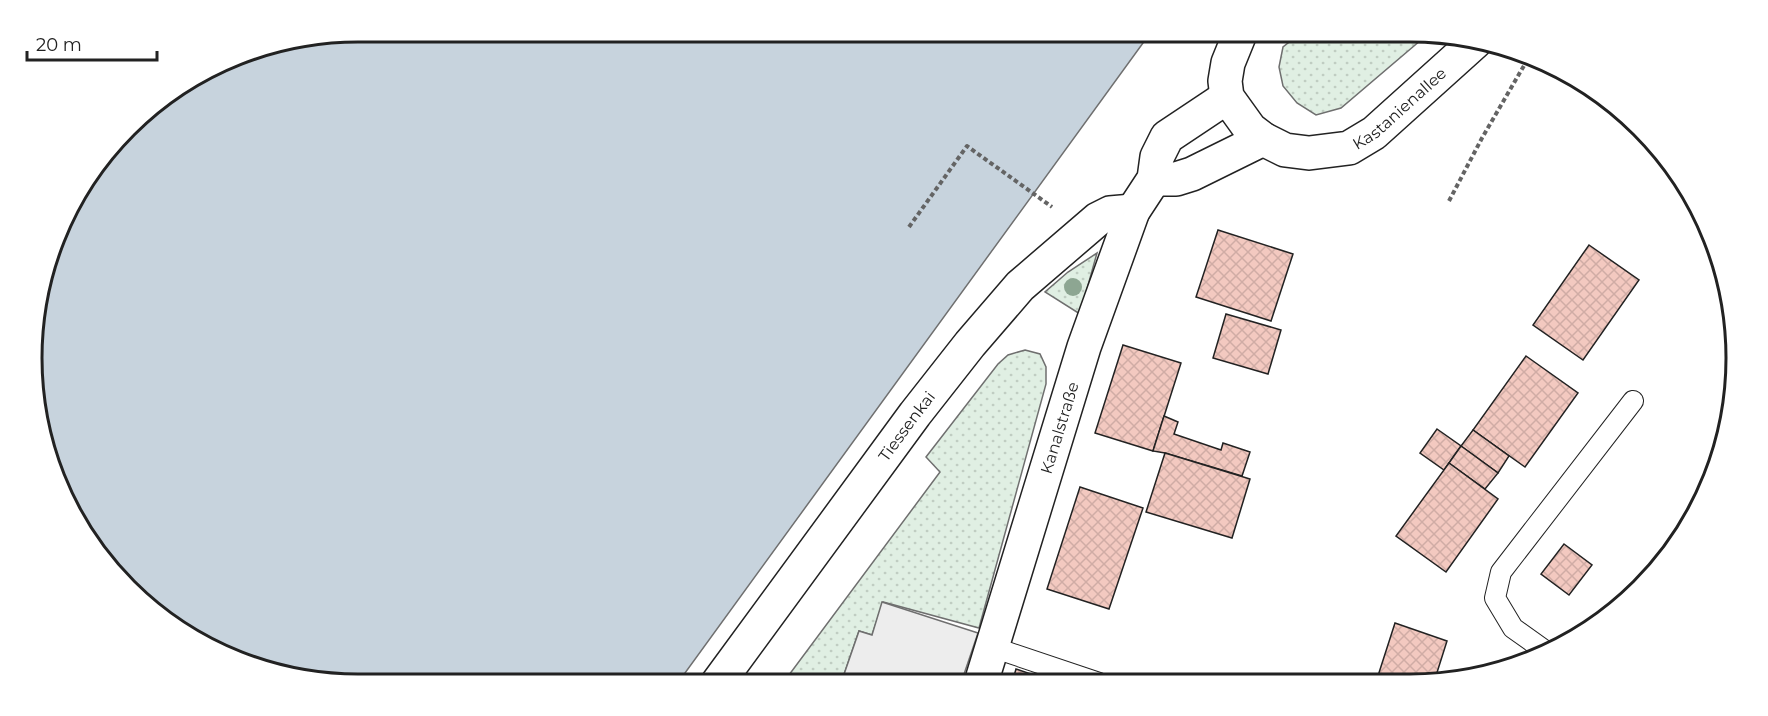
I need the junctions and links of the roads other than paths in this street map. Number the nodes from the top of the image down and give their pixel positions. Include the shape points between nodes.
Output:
1 (1237, 42) edge
2 (1469, 48) edge
3 (1227, 97) junction
4 (1263, 139) junction
5 (1154, 179) junction
6 (1133, 211) junction
7 (1633, 401) dead end
8 (1539, 646) edge
9 (992, 647) junction
10 (724, 674) edge
11 (984, 674) edge
12 (1075, 674) edge

1 - 3 street via 1228,63
2 - 4 street, Kastanienallee via 1374,133 1348,148 1309,153 1286,150
3 - 4 street, Kastanienallee via 1250,129
3 - 5 street, Kanalstraße via 1167,137 1157,157
4 - 5 street via 1192,174
5 - 6 street, Kanalstraße
6 - 9 street, Kanalstraße via 1084,347
6 - 10 street, Tiessenkai via 1110,213 1098,219 1020,286 915,414
7 - 8 lane via 1502,572 1495,598 1513,628
9 - 11 street, Kanalstraße
9 - 12 lane

